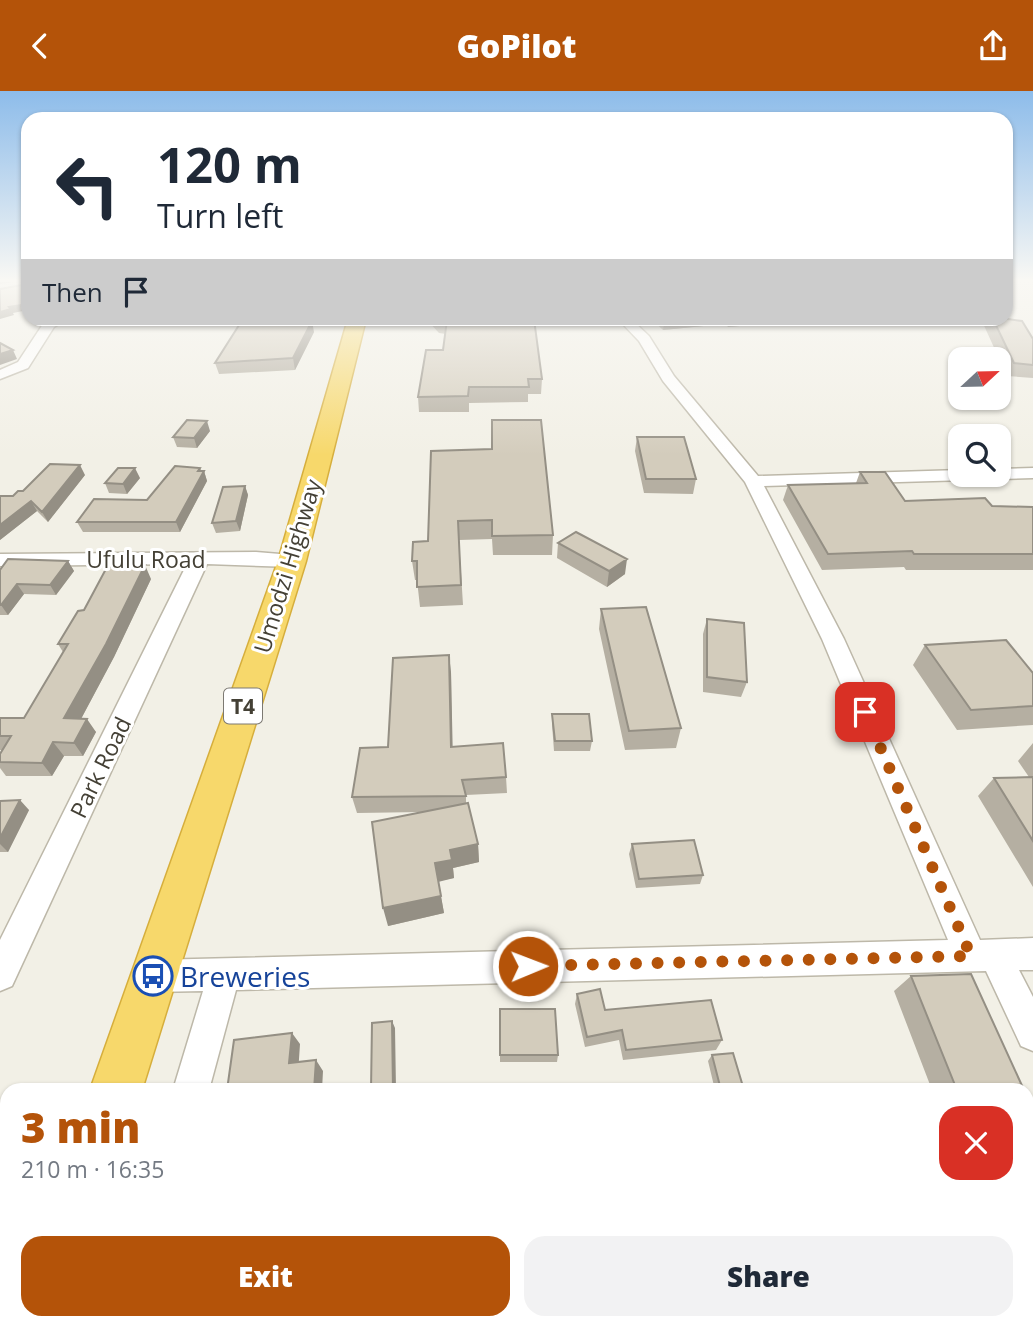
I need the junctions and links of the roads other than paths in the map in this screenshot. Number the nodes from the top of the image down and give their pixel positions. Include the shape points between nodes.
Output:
1 (39, 340) edge
2 (351, 340) edge
3 (644, 340) edge
4 (0, 376) edge
5 (1033, 473) edge
6 (753, 481) junction
7 (200, 559) junction
8 (0, 560) edge
9 (292, 561) junction
10 (1033, 954) edge
11 (983, 955) junction
12 (224, 974) junction
13 (0, 975) edge
14 (153, 976) junction
15 (1033, 1034) edge
16 (118, 1083) edge
17 (193, 1083) edge

1 - 4 street via 23,365
2 - 9 highway, Umodzi Highway / T4
3 - 6 street via 668,378
5 - 6 street
6 - 11 street via 834,639
7 - 8 street, Ufulu Road
7 - 9 street, Ufulu Road
7 - 13 street, Park Road
9 - 14 highway, Umodzi Highway / T4
10 - 11 street
11 - 12 street
11 - 15 street
12 - 14 street
12 - 17 street
14 - 16 highway, Umodzi Highway / T4

